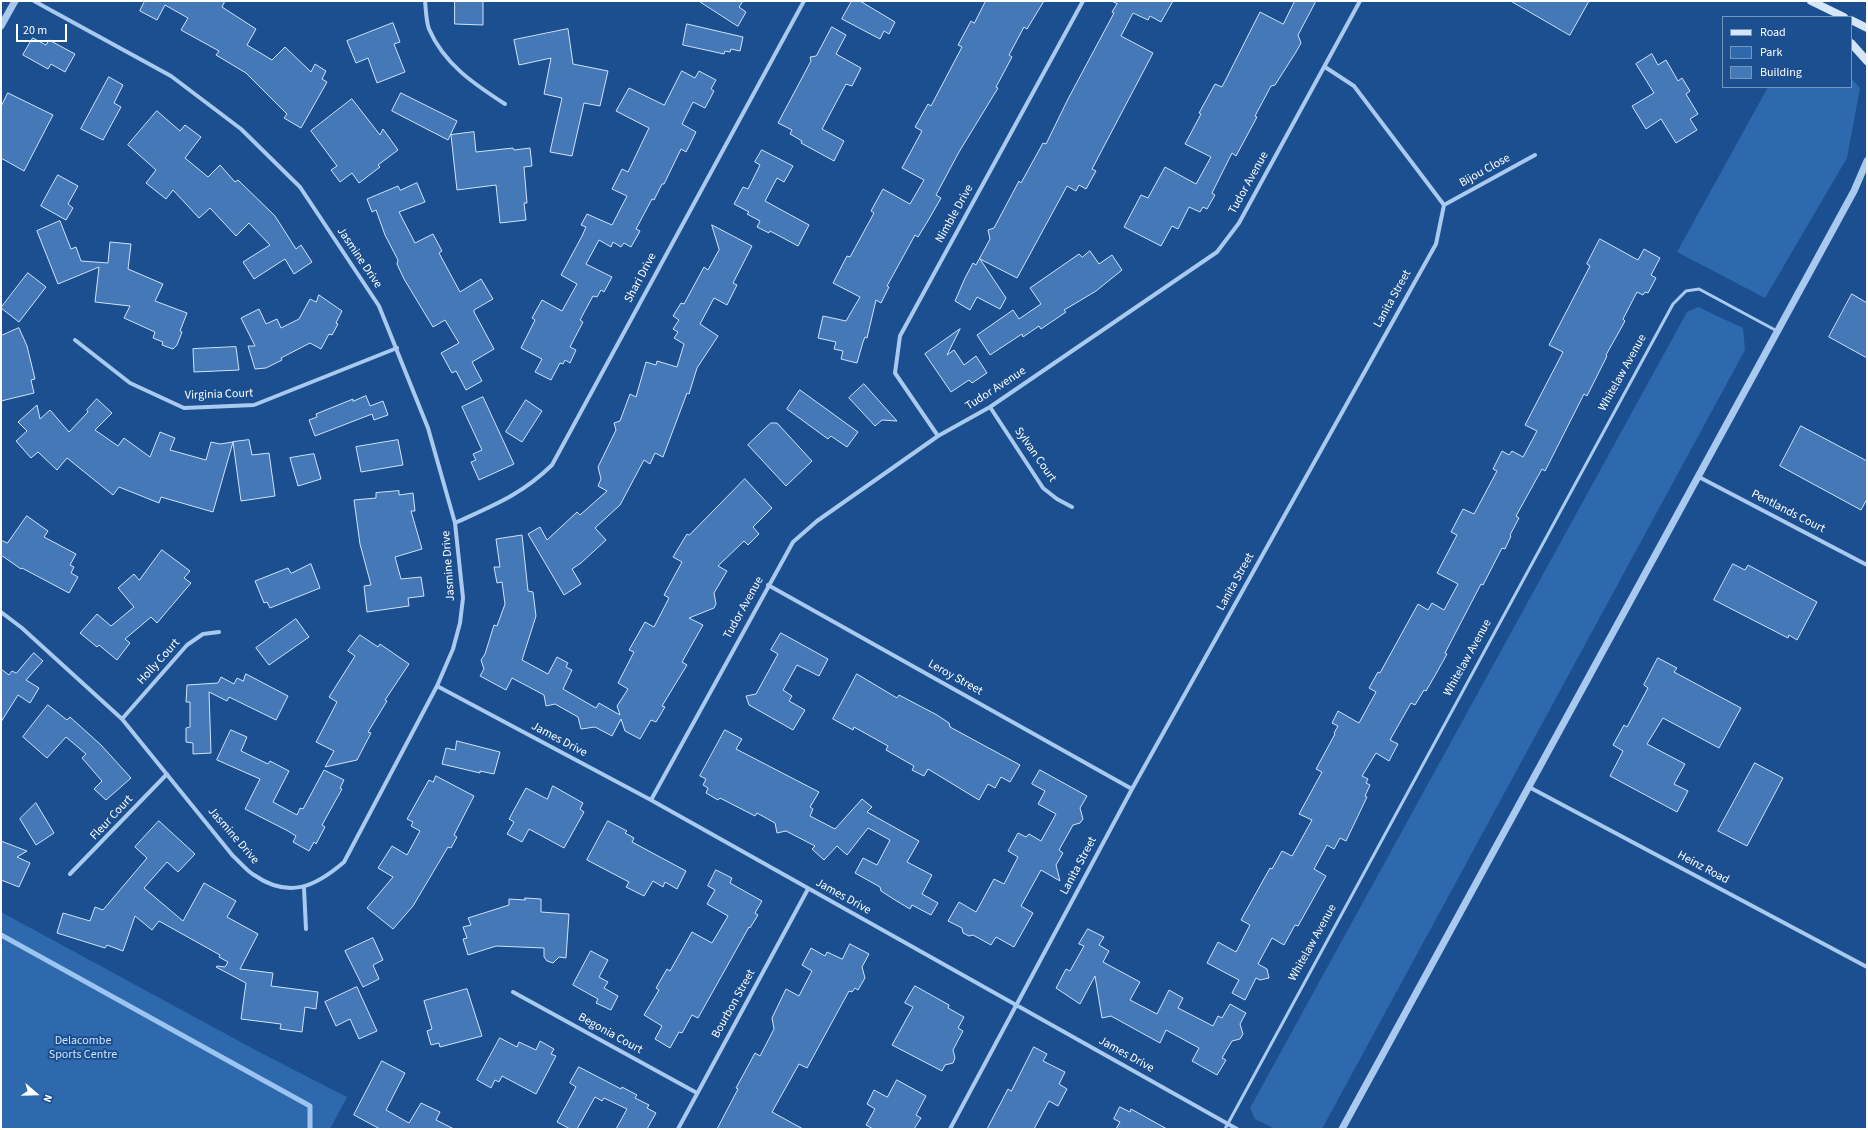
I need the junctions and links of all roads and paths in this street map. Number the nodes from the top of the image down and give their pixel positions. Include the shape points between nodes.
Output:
1 (15, 1) edge
2 (34, 1) edge
3 (425, 1) edge
4 (804, 1) edge
5 (1083, 1) edge
6 (1360, 1) edge
7 (1813, 2) edge
8 (1826, 16) edge
9 (1842, 16) edge
10 (1852, 20) edge
11 (1, 26) edge
12 (1867, 28) edge
13 (1852, 44) edge
14 (1867, 61) edge
15 (1325, 67) junction
16 (505, 104) dead end
17 (1535, 155) dead end
18 (1867, 161) edge
19 (1867, 176) edge
20 (1854, 191) junction
21 (1444, 205) junction
22 (1777, 331) junction
23 (75, 340) dead end
24 (397, 348) junction
25 (990, 407) junction
26 (938, 436) junction
27 (1699, 477) junction
28 (1072, 507) dead end
29 (455, 523) junction
30 (1867, 565) edge
31 (768, 585) junction
32 (1, 612) edge
33 (219, 632) dead end
34 (437, 686) junction
35 (122, 718) junction
36 (167, 774) junction
37 (1529, 787) junction
38 (1132, 789) junction
39 (651, 800) junction
40 (70, 874) dead end
41 (304, 888) junction
42 (808, 889) junction
43 (306, 928) dead end
44 (1867, 967) edge
45 (513, 992) dead end
46 (1017, 1006) junction
47 (697, 1093) junction
48 (1228, 1124) junction
49 (678, 1129) edge
50 (950, 1129) edge
51 (1225, 1129) edge
52 (1237, 1129) edge
53 (1342, 1129) edge

1 - 11 street
2 - 24 street, Jasmine Drive via 171,76 241,129 300,187 379,306
3 - 16 street via 428,27 453,65 470,82
4 - 29 street, Shari Drive via 552,466 534,483 512,497
5 - 26 street, Nimble Drive via 900,336 895,373
6 - 15 street, Tudor Avenue
7 - 8 main road
7 - 9 main road
10 - 12 main road
13 - 14 main road
15 - 21 street via 1354,86
15 - 25 street, Tudor Avenue via 1239,223 1217,252
17 - 21 street, Bijou Close
18 - 20 street
19 - 20 street
20 - 22 street
21 - 38 street, Lanita Street via 1436,244
22 - 27 street
22 - 48 lane, Whitelaw Avenue via 1699,289 1686,291 1675,301
23 - 24 street, Virginia Court via 130,383 184,408 254,405
24 - 29 street, Jasmine Drive via 428,428
25 - 26 street, Tudor Avenue
25 - 28 street, Sylvan Court via 1043,488
26 - 31 street, Tudor Avenue via 812,525 793,542
27 - 30 street, Pentlands Court
27 - 37 street
29 - 34 street, Jasmine Drive via 462,604 460,623 453,649
31 - 38 street, Leroy Street
31 - 39 street, Tudor Avenue
32 - 35 street, Jasmine Drive
33 - 35 street, Holly Court via 203,634 187,646
34 - 39 street, James Drive
34 - 41 street, Jasmine Drive via 344,862 326,877
35 - 36 street, Jasmine Drive
36 - 40 street, Fleur Court
36 - 41 street, Jasmine Drive via 233,856 253,875 276,886
37 - 44 street, Heinz Road
37 - 53 street
38 - 46 street, Lanita Street
39 - 42 street, James Drive
41 - 43 street
42 - 46 street, James Drive
42 - 47 street, Bourbon Street
45 - 47 street, Begonia Court
46 - 48 street, James Drive
46 - 50 street, Lanita Street
47 - 49 street, Bourbon Street
48 - 51 lane, Whitelaw Avenue
48 - 52 street, James Drive

